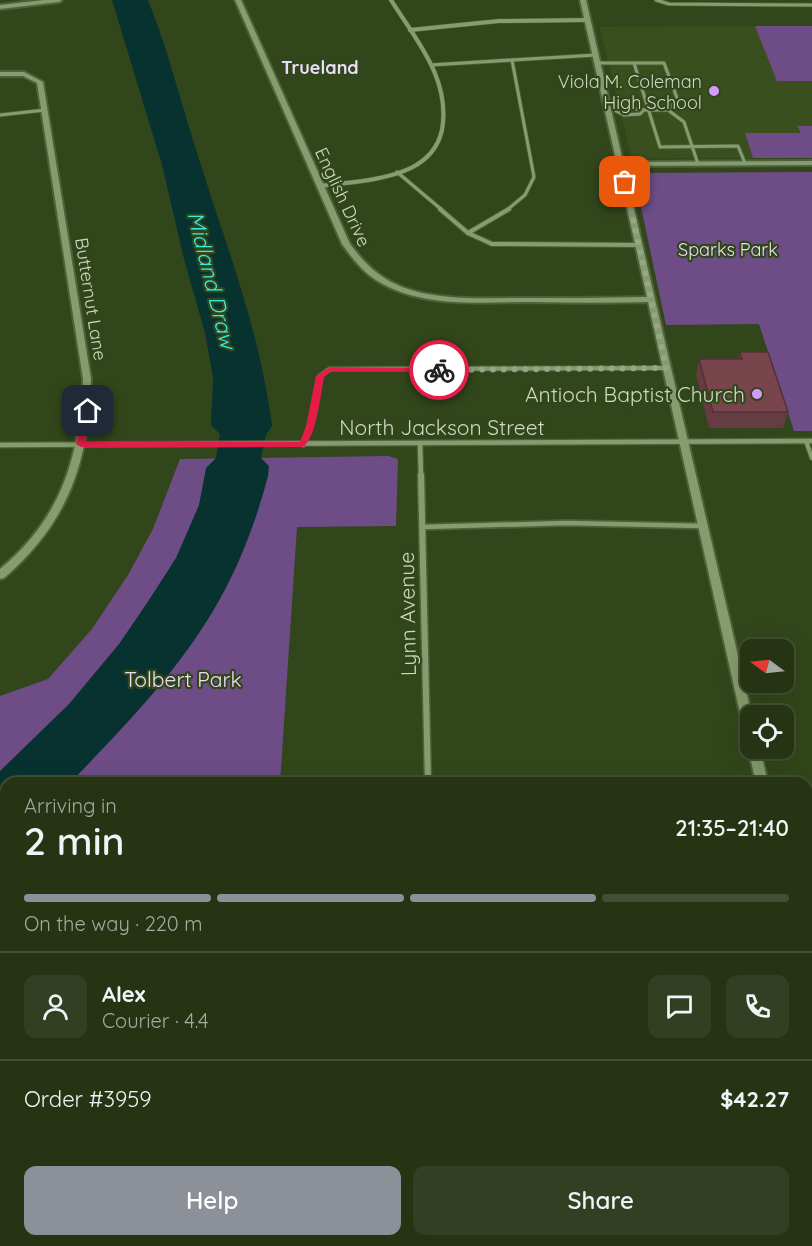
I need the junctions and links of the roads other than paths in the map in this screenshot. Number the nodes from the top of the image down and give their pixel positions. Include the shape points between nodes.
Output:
1 (59, 0) edge
2 (238, 0) edge
3 (391, 0) edge
4 (583, 0) edge
5 (656, 0) edge
6 (812, 5) edge
7 (0, 7) edge
8 (588, 20) junction
9 (410, 30) junction
10 (597, 59) junction
11 (512, 60) junction
12 (634, 63) junction
13 (431, 65) junction
14 (0, 74) edge
15 (45, 110) junction
16 (646, 110) junction
17 (668, 110) junction
18 (612, 111) junction
19 (0, 115) edge
20 (692, 147) junction
21 (745, 163) junction
22 (812, 163) edge
23 (621, 164) junction
24 (698, 164) junction
25 (397, 172) junction
26 (320, 186) junction
27 (468, 233) junction
28 (638, 244) junction
29 (650, 299) junction
30 (666, 368) junction
31 (684, 441) junction
32 (809, 441) edge
33 (81, 444) junction
34 (420, 444) junction
35 (0, 445) edge
36 (303, 445) junction
37 (812, 458) edge
38 (703, 526) junction
39 (422, 527) junction
40 (0, 575) edge
41 (744, 705) edge
42 (757, 759) edge
43 (428, 777) edge
44 (761, 777) edge

1 - 7 street
2 - 26 street, English Drive
3 - 9 street
4 - 8 street
5 - 6 lane via 669,4
8 - 9 street via 499,21
8 - 10 street
9 - 13 street
10 - 11 lane
10 - 12 lane
10 - 18 street
11 - 13 lane
11 - 27 lane via 534,177 532,189
12 - 16 lane
12 - 17 lane via 664,63 677,98
13 - 25 street via 438,78 441,99 441,142 422,161
14 - 15 street, Butternut Lane via 24,74 39,80
15 - 19 lane
15 - 33 street, Butternut Lane via 87,379 88,411
16 - 17 lane
16 - 18 lane via 621,107
16 - 18 lane via 624,115
16 - 20 lane via 660,147
17 - 20 lane via 684,122
18 - 23 street
20 - 21 lane via 738,146
20 - 24 lane
21 - 22 street
21 - 24 street
23 - 24 street
23 - 28 street
25 - 26 street
25 - 27 lane
26 - 29 street, English Drive via 355,260 372,275 400,289 462,300
27 - 28 lane via 492,244
28 - 29 street
29 - 30 street
30 - 31 street
30 - 36 lane via 330,369 320,376
31 - 32 street, North Jackson Street
31 - 34 street, North Jackson Street
31 - 38 street
32 - 37 lane
33 - 35 street, North Jackson Street
33 - 36 street, North Jackson Street
33 - 40 street, Butternut Lane via 70,478 43,532
34 - 36 street, North Jackson Street
34 - 39 street, Lynn Avenue
38 - 39 lane via 567,523
38 - 41 street
39 - 43 street, Lynn Avenue
42 - 44 street

